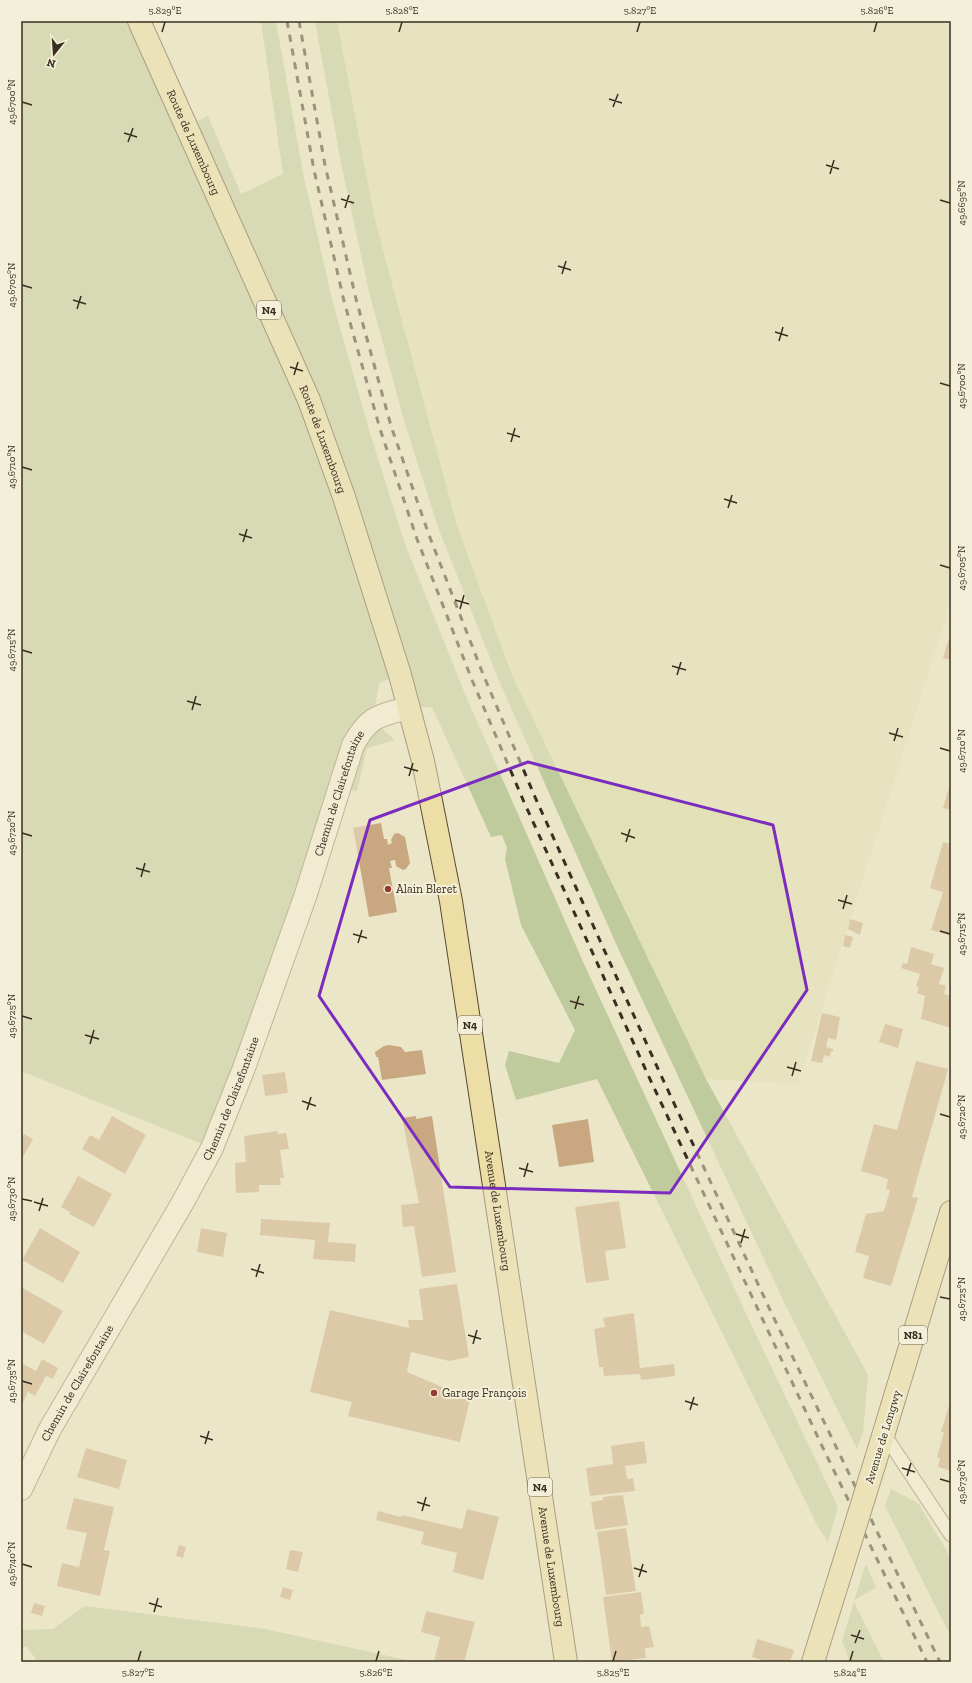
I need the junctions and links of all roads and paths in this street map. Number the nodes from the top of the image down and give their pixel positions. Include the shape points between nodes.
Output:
1 (139, 21) edge
2 (408, 708) junction
3 (422, 761) joint
4 (951, 1212) edge
5 (884, 1434) junction
6 (21, 1489) edge
7 (951, 1535) edge
8 (566, 1662) edge
9 (813, 1662) edge

1 - 2 main road, Route de Luxembourg / N4 via 309,400 344,497
2 - 3 main road, Route de Luxembourg / N4
2 - 6 street, Chemin de Clairefontaine via 377,716 362,729 353,744 305,897 244,1068 212,1148 50,1429
3 - 8 main road, Avenue de Luxembourg / N4 via 451,901
4 - 5 main road, Avenue de Longwy / N81
5 - 7 lane
5 - 9 main road, Avenue de Longwy / N81, bridge

